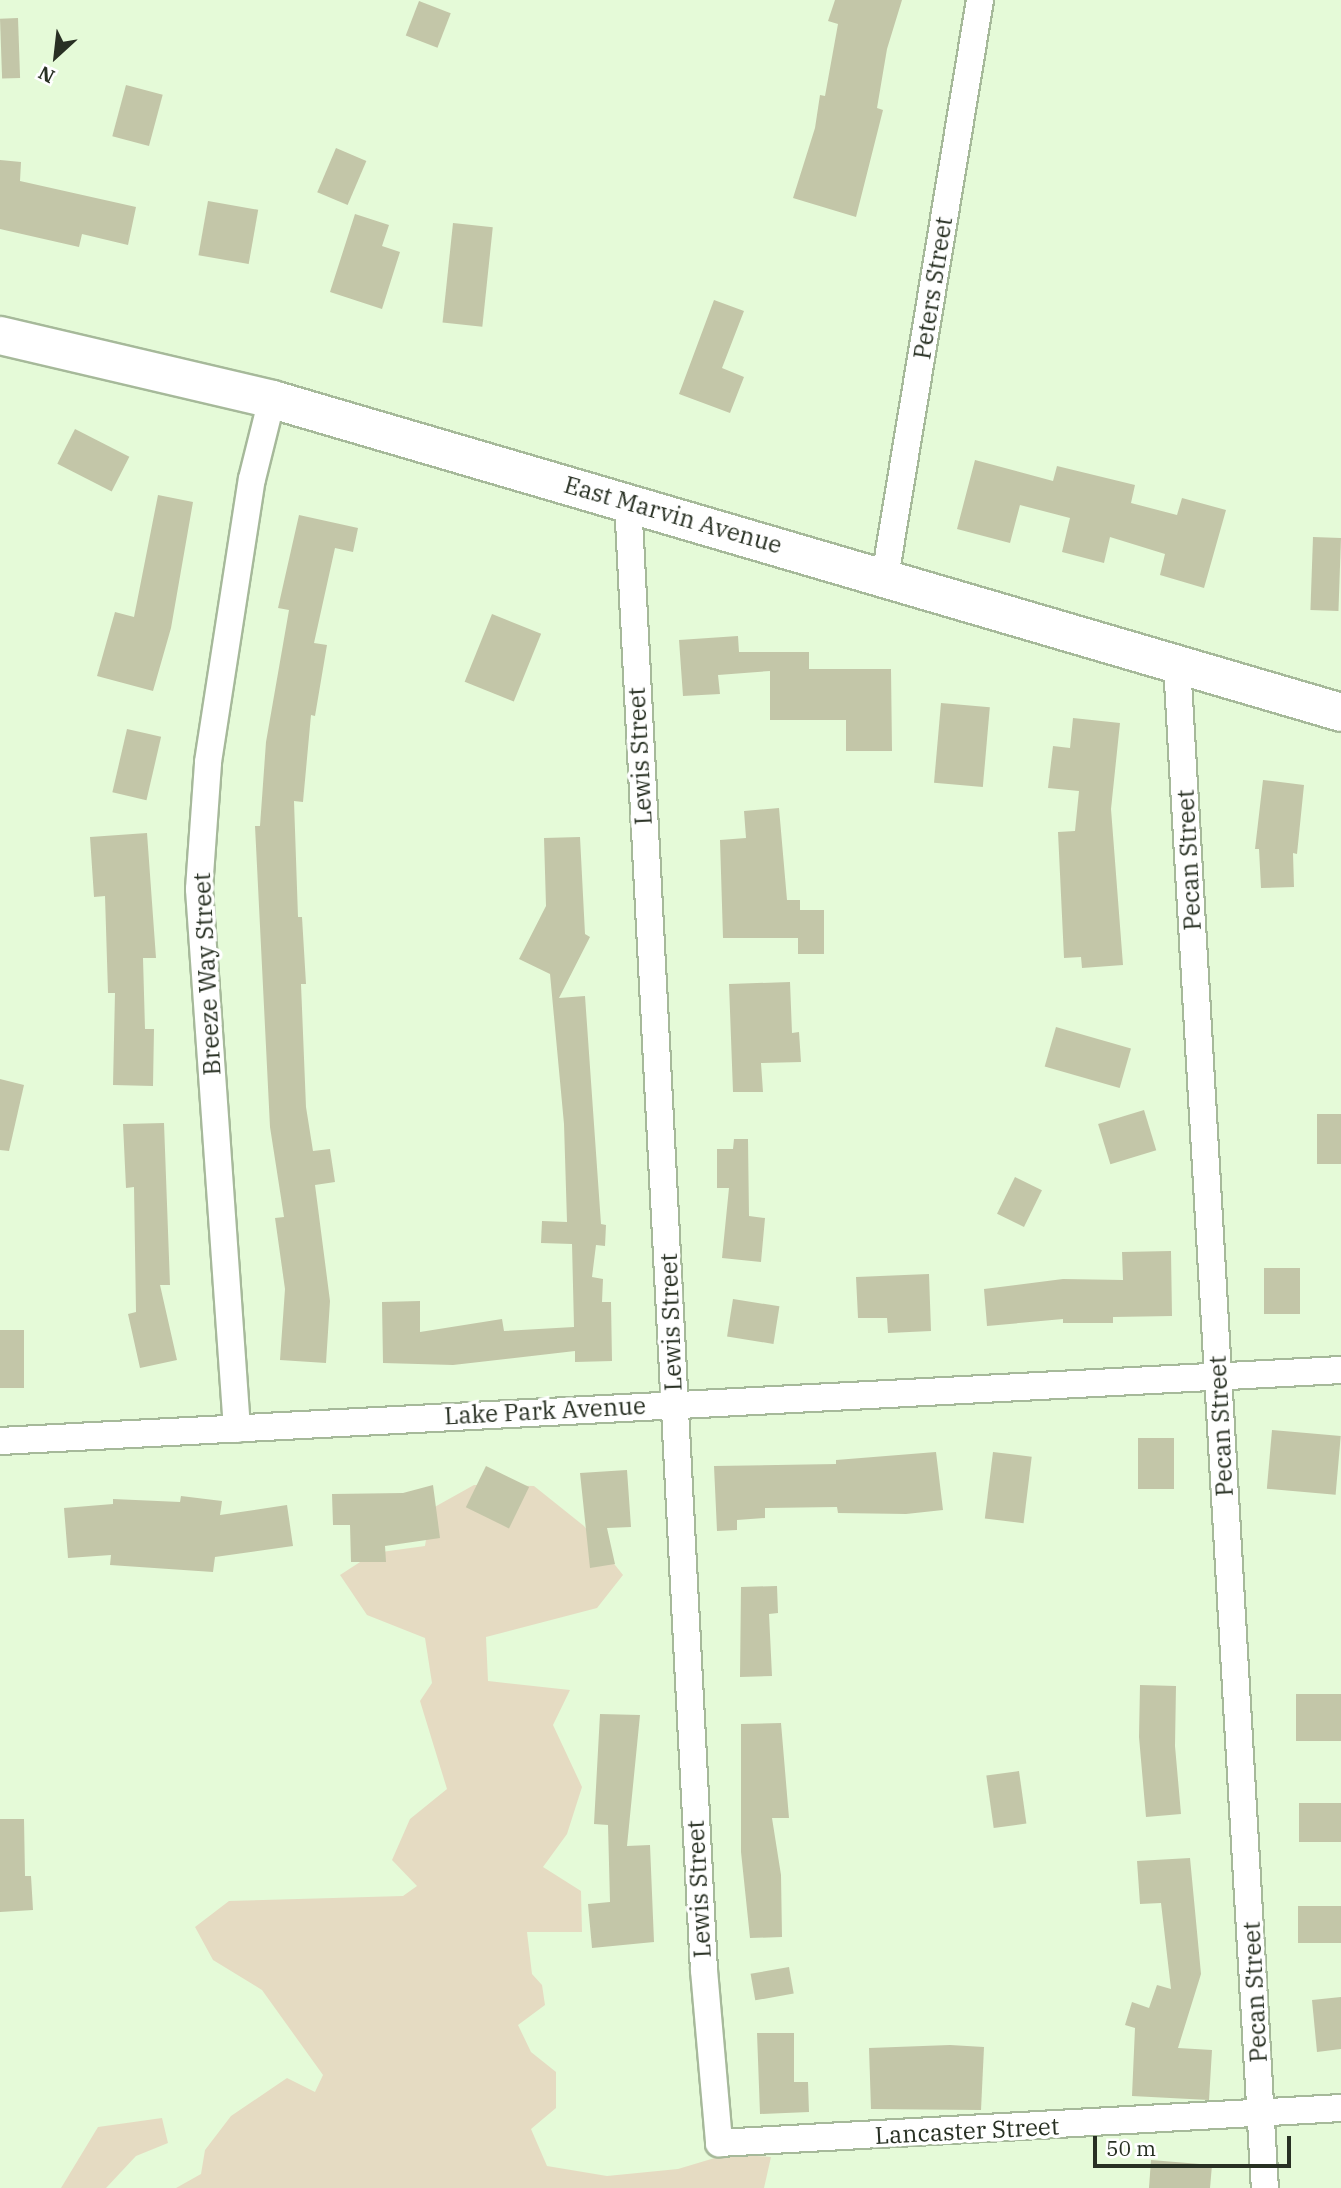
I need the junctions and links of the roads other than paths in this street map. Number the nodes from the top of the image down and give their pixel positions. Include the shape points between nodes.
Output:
1 (980, 0) edge
2 (0, 335) edge
3 (272, 399) junction
4 (628, 501) junction
5 (885, 577) junction
6 (1177, 664) junction
7 (1341, 712) edge
8 (1341, 1370) edge
9 (1217, 1376) junction
10 (674, 1405) junction
11 (237, 1429) junction
12 (0, 1441) edge
13 (1341, 2108) edge
14 (1261, 2114) junction
15 (719, 2143) joint
16 (1265, 2188) edge

1 - 5 street, Peters Street
2 - 3 main road, East Marvin Avenue
3 - 4 main road, East Marvin Avenue
3 - 11 street, Breeze Way Street via 252,479 208,762 199,889
4 - 5 main road, East Marvin Avenue
4 - 10 street, Lewis Street
5 - 6 main road, East Marvin Avenue
6 - 7 main road, East Marvin Avenue
6 - 9 street, Pecan Street
8 - 9 street, Lake Park Avenue
9 - 10 street, Lake Park Avenue
9 - 14 street, Pecan Street
10 - 11 street, Lake Park Avenue
10 - 15 street, Lewis Street via 704,1970
11 - 12 street, Lake Park Avenue
13 - 14 street, Lancaster Street
14 - 15 street, Lancaster Street
14 - 16 street, Pecan Street

